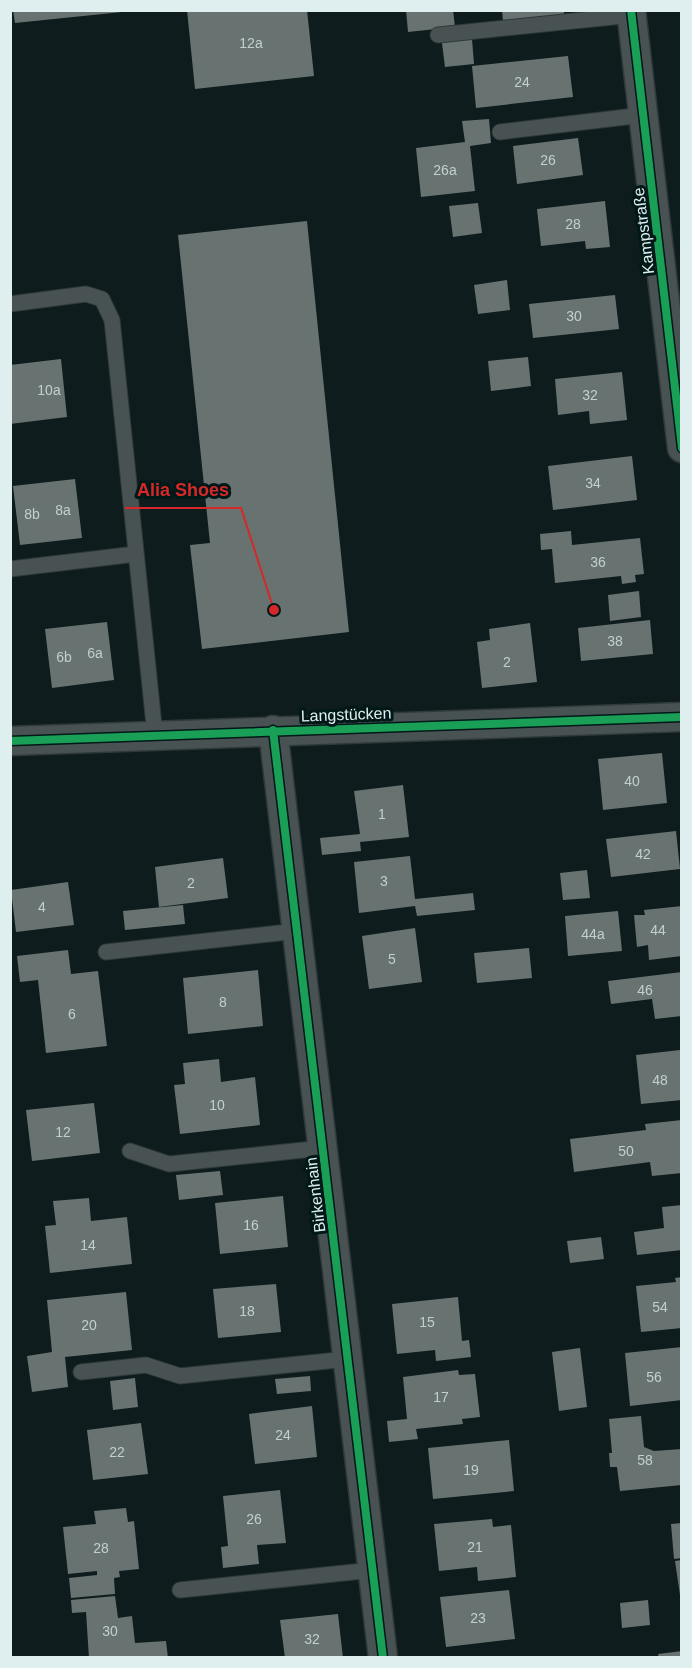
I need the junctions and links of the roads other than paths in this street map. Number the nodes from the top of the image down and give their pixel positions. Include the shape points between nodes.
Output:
1 (631, 13) edge
2 (438, 35) dead end
3 (643, 115) junction
4 (500, 132) dead end
5 (10, 304) edge
6 (681, 448) edge
7 (136, 554) junction
8 (10, 569) edge
9 (681, 717) edge
10 (273, 730) junction
11 (155, 735) junction
12 (10, 741) edge
13 (297, 931) junction
14 (106, 952) dead end
15 (323, 1148) junction
16 (130, 1151) dead end
17 (348, 1359) junction
18 (81, 1372) dead end
19 (373, 1570) junction
20 (180, 1590) dead end
21 (383, 1658) edge

1 - 2 lane
1 - 3 street, Kampstraße
3 - 4 lane
3 - 6 street, Kampstraße
5 - 7 lane via 86,294 102,299 112,320
7 - 8 lane
7 - 11 lane
9 - 10 street, Langstücken
10 - 11 street, Langstücken
10 - 13 street, Birkenhain
11 - 12 street, Langstücken
13 - 14 lane
13 - 15 street, Birkenhain
15 - 16 lane via 169,1164
15 - 17 street, Birkenhain
17 - 18 lane via 180,1376 146,1365
17 - 19 street, Birkenhain
19 - 20 lane
19 - 21 street, Birkenhain

